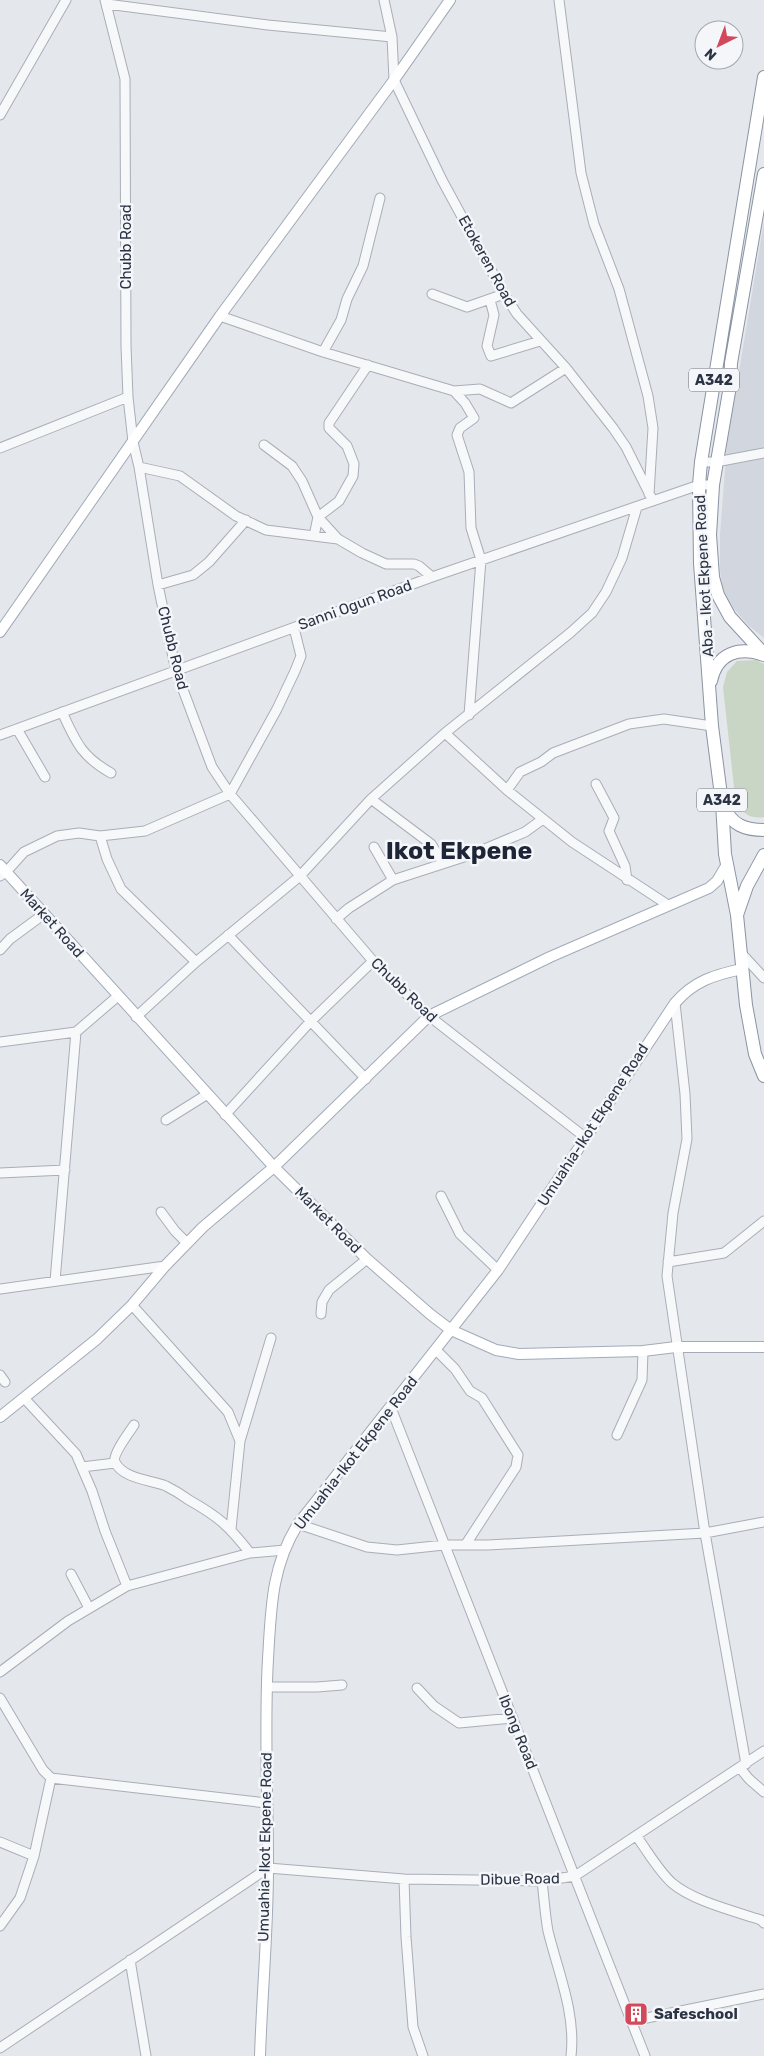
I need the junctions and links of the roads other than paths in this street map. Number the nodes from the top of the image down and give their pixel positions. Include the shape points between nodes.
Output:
1 (66, 0) edge
2 (384, 0) edge
3 (450, 0) edge
4 (559, 0) edge
5 (106, 2) edge
6 (392, 37) junction
7 (764, 77) edge
8 (394, 80) junction
9 (0, 115) edge
10 (764, 174) edge
11 (380, 198) dead end
12 (432, 294) dead end
13 (504, 294) junction
14 (490, 300) junction
15 (220, 316) junction
16 (540, 341) junction
17 (323, 352) junction
18 (368, 365) junction
19 (566, 368) junction
20 (454, 391) junction
21 (128, 397) junction
22 (133, 442) junction
23 (264, 445) dead end
24 (0, 448) edge
25 (764, 454) edge
26 (700, 462) junction
27 (716, 462) junction
28 (139, 467) junction
29 (699, 485) junction
30 (713, 485) junction
31 (651, 498) junction
32 (637, 507) junction
33 (318, 517) junction
34 (246, 520) junction
35 (314, 536) junction
36 (338, 539) junction
37 (481, 560) junction
38 (432, 577) junction
39 (158, 585) junction
40 (294, 628) junction
41 (0, 632) edge
42 (764, 654) edge
43 (176, 671) junction
44 (710, 685) junction
45 (62, 712) junction
46 (469, 715) junction
47 (712, 726) junction
48 (17, 729) junction
49 (445, 733) junction
50 (0, 735) edge
51 (111, 773) dead end
52 (45, 777) dead end
53 (596, 784) dead end
54 (507, 790) junction
55 (230, 794) junction
56 (372, 799) junction
57 (722, 802) junction
58 (543, 819) junction
59 (764, 830) edge
60 (100, 836) junction
61 (374, 847) dead end
62 (764, 854) edge
63 (443, 863) junction
64 (727, 864) junction
65 (2, 871) edge
66 (300, 876) junction
67 (393, 880) junction
68 (627, 880) junction
69 (668, 906) junction
70 (44, 914) junction
71 (737, 915) junction
72 (336, 919) junction
73 (228, 935) junction
74 (0, 950) edge
75 (742, 954) junction
76 (372, 961) junction
77 (196, 962) junction
78 (742, 969) junction
79 (764, 978) edge
80 (118, 996) junction
81 (675, 1003) junction
82 (429, 1016) junction
83 (136, 1017) junction
84 (310, 1022) junction
85 (76, 1032) junction
86 (0, 1042) edge
87 (764, 1076) edge
88 (366, 1079) junction
89 (206, 1095) junction
90 (224, 1115) junction
91 (166, 1120) dead end
92 (586, 1138) junction
93 (274, 1167) junction
94 (65, 1170) junction
95 (0, 1173) edge
96 (441, 1196) dead end
97 (161, 1212) dead end
98 (764, 1221) edge
99 (187, 1243) junction
100 (367, 1259) junction
101 (668, 1262) junction
102 (165, 1266) junction
103 (498, 1270) junction
104 (55, 1281) junction
105 (0, 1289) edge
106 (132, 1305) junction
107 (321, 1314) dead end
108 (451, 1330) junction
109 (271, 1338) dead end
110 (676, 1347) junction
111 (764, 1347) edge
112 (436, 1350) junction
113 (643, 1351) junction
114 (24, 1398) junction
115 (391, 1408) junction
116 (0, 1417) edge
117 (246, 1421) junction
118 (233, 1423) junction
119 (134, 1425) dead end
120 (617, 1435) dead end
121 (240, 1441) junction
122 (115, 1463) junction
123 (82, 1467) junction
124 (764, 1522) edge
125 (298, 1524) junction
126 (231, 1529) junction
127 (705, 1533) junction
128 (466, 1544) junction
129 (444, 1545) junction
130 (286, 1550) junction
131 (250, 1553) junction
132 (72, 1574) dead end
133 (127, 1586) junction
134 (89, 1608) junction
135 (0, 1672) edge
136 (342, 1685) dead end
137 (267, 1687) junction
138 (417, 1688) dead end
139 (0, 1698) edge
140 (513, 1718) junction
141 (764, 1751) edge
142 (743, 1766) junction
143 (52, 1778) junction
144 (764, 1792) edge
145 (266, 1803) junction
146 (638, 1837) junction
147 (0, 1842) edge
148 (34, 1856) junction
149 (268, 1868) junction
150 (575, 1876) junction
151 (404, 1879) junction
152 (542, 1881) junction
153 (764, 1923) edge
154 (0, 1926) edge
155 (130, 1960) junction
156 (764, 1994) edge
157 (632, 2021) junction
158 (0, 2048) edge
159 (146, 2056) edge
160 (260, 2056) edge
161 (423, 2056) edge
162 (571, 2056) edge
163 (645, 2056) edge

1 - 9 street
2 - 6 street
3 - 8 main road
4 - 31 street via 581,173 594,224 619,289 648,396 653,428
5 - 6 street via 268,25
5 - 21 street, Chubb Road via 125,79
6 - 8 street
7 - 26 highway, Aba - Ikot Ekpene Road / A342
8 - 13 street, Etokeren Road via 442,180
8 - 15 main road
10 - 27 highway, A342
11 - 17 street via 363,266 341,320
12 - 14 street via 467,307
13 - 14 street
13 - 16 street, Etokeren Road
14 - 16 street via 494,315 487,346 491,356
15 - 17 street
15 - 22 main road
16 - 19 street, Etokeren Road
17 - 18 street
18 - 20 street
18 - 33 street via 329,423 329,428 347,446 354,464 352,476 339,501
19 - 20 street via 511,403 480,389
19 - 31 street, Etokeren Road via 620,438
20 - 37 street via 474,418 460,428 458,435 469,472 471,528
21 - 22 street, Chubb Road
21 - 24 street
22 - 28 street, Chubb Road
22 - 41 main road
23 - 33 street via 292,466 302,480
25 - 27 street
26 - 27 street
26 - 29 highway, Aba - Ikot Ekpene Road / A342
27 - 30 highway, A342
28 - 34 street via 180,476
28 - 39 street, Chubb Road
29 - 30 street, Sanni Ogun Road
29 - 31 street, Sanni Ogun Road
29 - 44 highway, Aba - Ikot Ekpene Road / A342 via 700,563
30 - 42 highway, A342 via 712,578 730,617
31 - 32 street, Sanni Ogun Road
32 - 37 street, Sanni Ogun Road
32 - 46 street via 622,558 592,613
33 - 35 street
33 - 36 street
34 - 35 street via 266,530
34 - 39 street via 209,562 193,575
35 - 36 street
36 - 38 street via 386,564 419,566
37 - 38 street, Sanni Ogun Road
37 - 46 street
38 - 40 street, Sanni Ogun Road
39 - 43 street, Chubb Road
40 - 43 street, Sanni Ogun Road
40 - 55 street via 301,656 277,709
42 - 44 highway via 752,650 728,654 713,671
43 - 45 street, Sanni Ogun Road
43 - 55 street, Chubb Road via 212,767
44 - 47 highway, Aba - Ikot Ekpene Road / A342
45 - 48 street, Sanni Ogun Road
45 - 51 street via 77,745 93,763
46 - 49 street
47 - 54 street via 664,718 629,724 553,753 520,772
47 - 57 highway, Aba - Ikot Ekpene Road / A342
48 - 50 street, Sanni Ogun Road
48 - 52 street
49 - 54 street
49 - 56 street
53 - 68 street via 614,818 609,831 625,866
54 - 58 street
55 - 60 street via 145,831
55 - 66 street, Chubb Road
56 - 63 street via 431,844
56 - 66 street
57 - 59 highway via 734,822 743,828
57 - 64 highway, Aba - Ikot Ekpene Road / A342
58 - 63 street via 525,832 474,854
58 - 68 street
60 - 65 street via 79,833 57,836 24,852
60 - 77 street via 121,888
61 - 67 street
62 - 71 highway via 747,886
63 - 67 street
64 - 69 main road via 709,888
64 - 71 highway, Aba - Ikot Ekpene Road / A342
65 - 70 main road, Market Road
66 - 72 street, Chubb Road
66 - 73 street
67 - 72 street
68 - 69 street
69 - 82 main road via 550,957
70 - 74 street
70 - 80 main road, Market Road
71 - 75 highway, Aba - Ikot Ekpene Road / A342
72 - 76 street, Chubb Road
73 - 77 street
73 - 84 street
75 - 78 highway, Aba - Ikot Ekpene Road / A342
75 - 79 street
76 - 82 street, Chubb Road
76 - 84 street
77 - 83 street
78 - 81 main road, Umuahia-Ikot Ekpene Road via 695,984
78 - 87 highway, Aba - Ikot Ekpene Road / A342 via 755,1054
80 - 83 main road, Market Road
80 - 85 street
81 - 92 main road, Umuahia-Ikot Ekpene Road
81 - 101 street via 687,1139 673,1213
82 - 88 main road
82 - 92 street, Chubb Road
83 - 89 main road, Market Road
84 - 88 street
84 - 90 street
85 - 86 street
85 - 94 street
88 - 93 main road
89 - 90 main road, Market Road
89 - 91 street
90 - 93 main road, Market Road
92 - 103 main road, Umuahia-Ikot Ekpene Road
93 - 99 main road
93 - 100 main road, Market Road
94 - 95 street
94 - 104 street
96 - 103 street via 460,1234
97 - 99 street
98 - 101 street via 724,1253
99 - 102 main road
100 - 107 street via 329,1290 322,1302
100 - 108 main road, Market Road
101 - 110 street
102 - 104 street
102 - 106 main road
103 - 108 main road, Umuahia-Ikot Ekpene Road
104 - 105 street
106 - 114 main road via 98,1338
106 - 118 street via 228,1412
108 - 112 main road, Umuahia-Ikot Ekpene Road
108 - 113 main road, Market Road via 496,1350 519,1354
109 - 117 street
110 - 111 main road, Market Road
110 - 113 main road, Market Road
110 - 127 street
112 - 115 main road, Umuahia-Ikot Ekpene Road
112 - 128 street via 470,1391 482,1398 518,1454 516,1467
113 - 120 street via 642,1380
114 - 116 main road
114 - 123 street via 76,1454
115 - 125 main road, Umuahia-Ikot Ekpene Road
115 - 129 street, Ibong Road
117 - 118 street
117 - 121 street
118 - 121 street
119 - 122 street via 117,1451
121 - 126 street
122 - 123 street
122 - 126 street via 134,1478 170,1488 218,1517
123 - 133 street
124 - 127 street
125 - 129 street via 376,1549
125 - 130 main road, Umuahia-Ikot Ekpene Road
126 - 131 street
127 - 128 street
127 - 142 street
128 - 129 street
129 - 140 street, Ibong Road
130 - 131 street
130 - 137 main road, Umuahia-Ikot Ekpene Road via 273,1588
131 - 133 street
132 - 134 street
133 - 134 street
134 - 135 street
136 - 137 street
137 - 145 main road, Umuahia-Ikot Ekpene Road
138 - 140 street via 434,1706 459,1723
139 - 143 street via 43,1770
140 - 150 street, Ibong Road
141 - 142 street, Dibue Road
142 - 144 street via 749,1779
142 - 146 street, Dibue Road
143 - 145 street
143 - 148 street
145 - 149 main road, Umuahia-Ikot Ekpene Road
146 - 150 street, Dibue Road
146 - 153 street via 672,1883 690,1894
147 - 148 street
148 - 154 street via 20,1898
149 - 151 street, Dibue Road
149 - 155 street
149 - 160 main road, Umuahia-Ikot Ekpene Road
150 - 152 street, Dibue Road
150 - 157 street, Ibong Road
151 - 152 street, Dibue Road
151 - 161 street via 414,2027
152 - 162 street via 548,1928 569,2007 573,2038
155 - 158 street
155 - 159 street
156 - 157 street
157 - 163 street, Ibong Road

